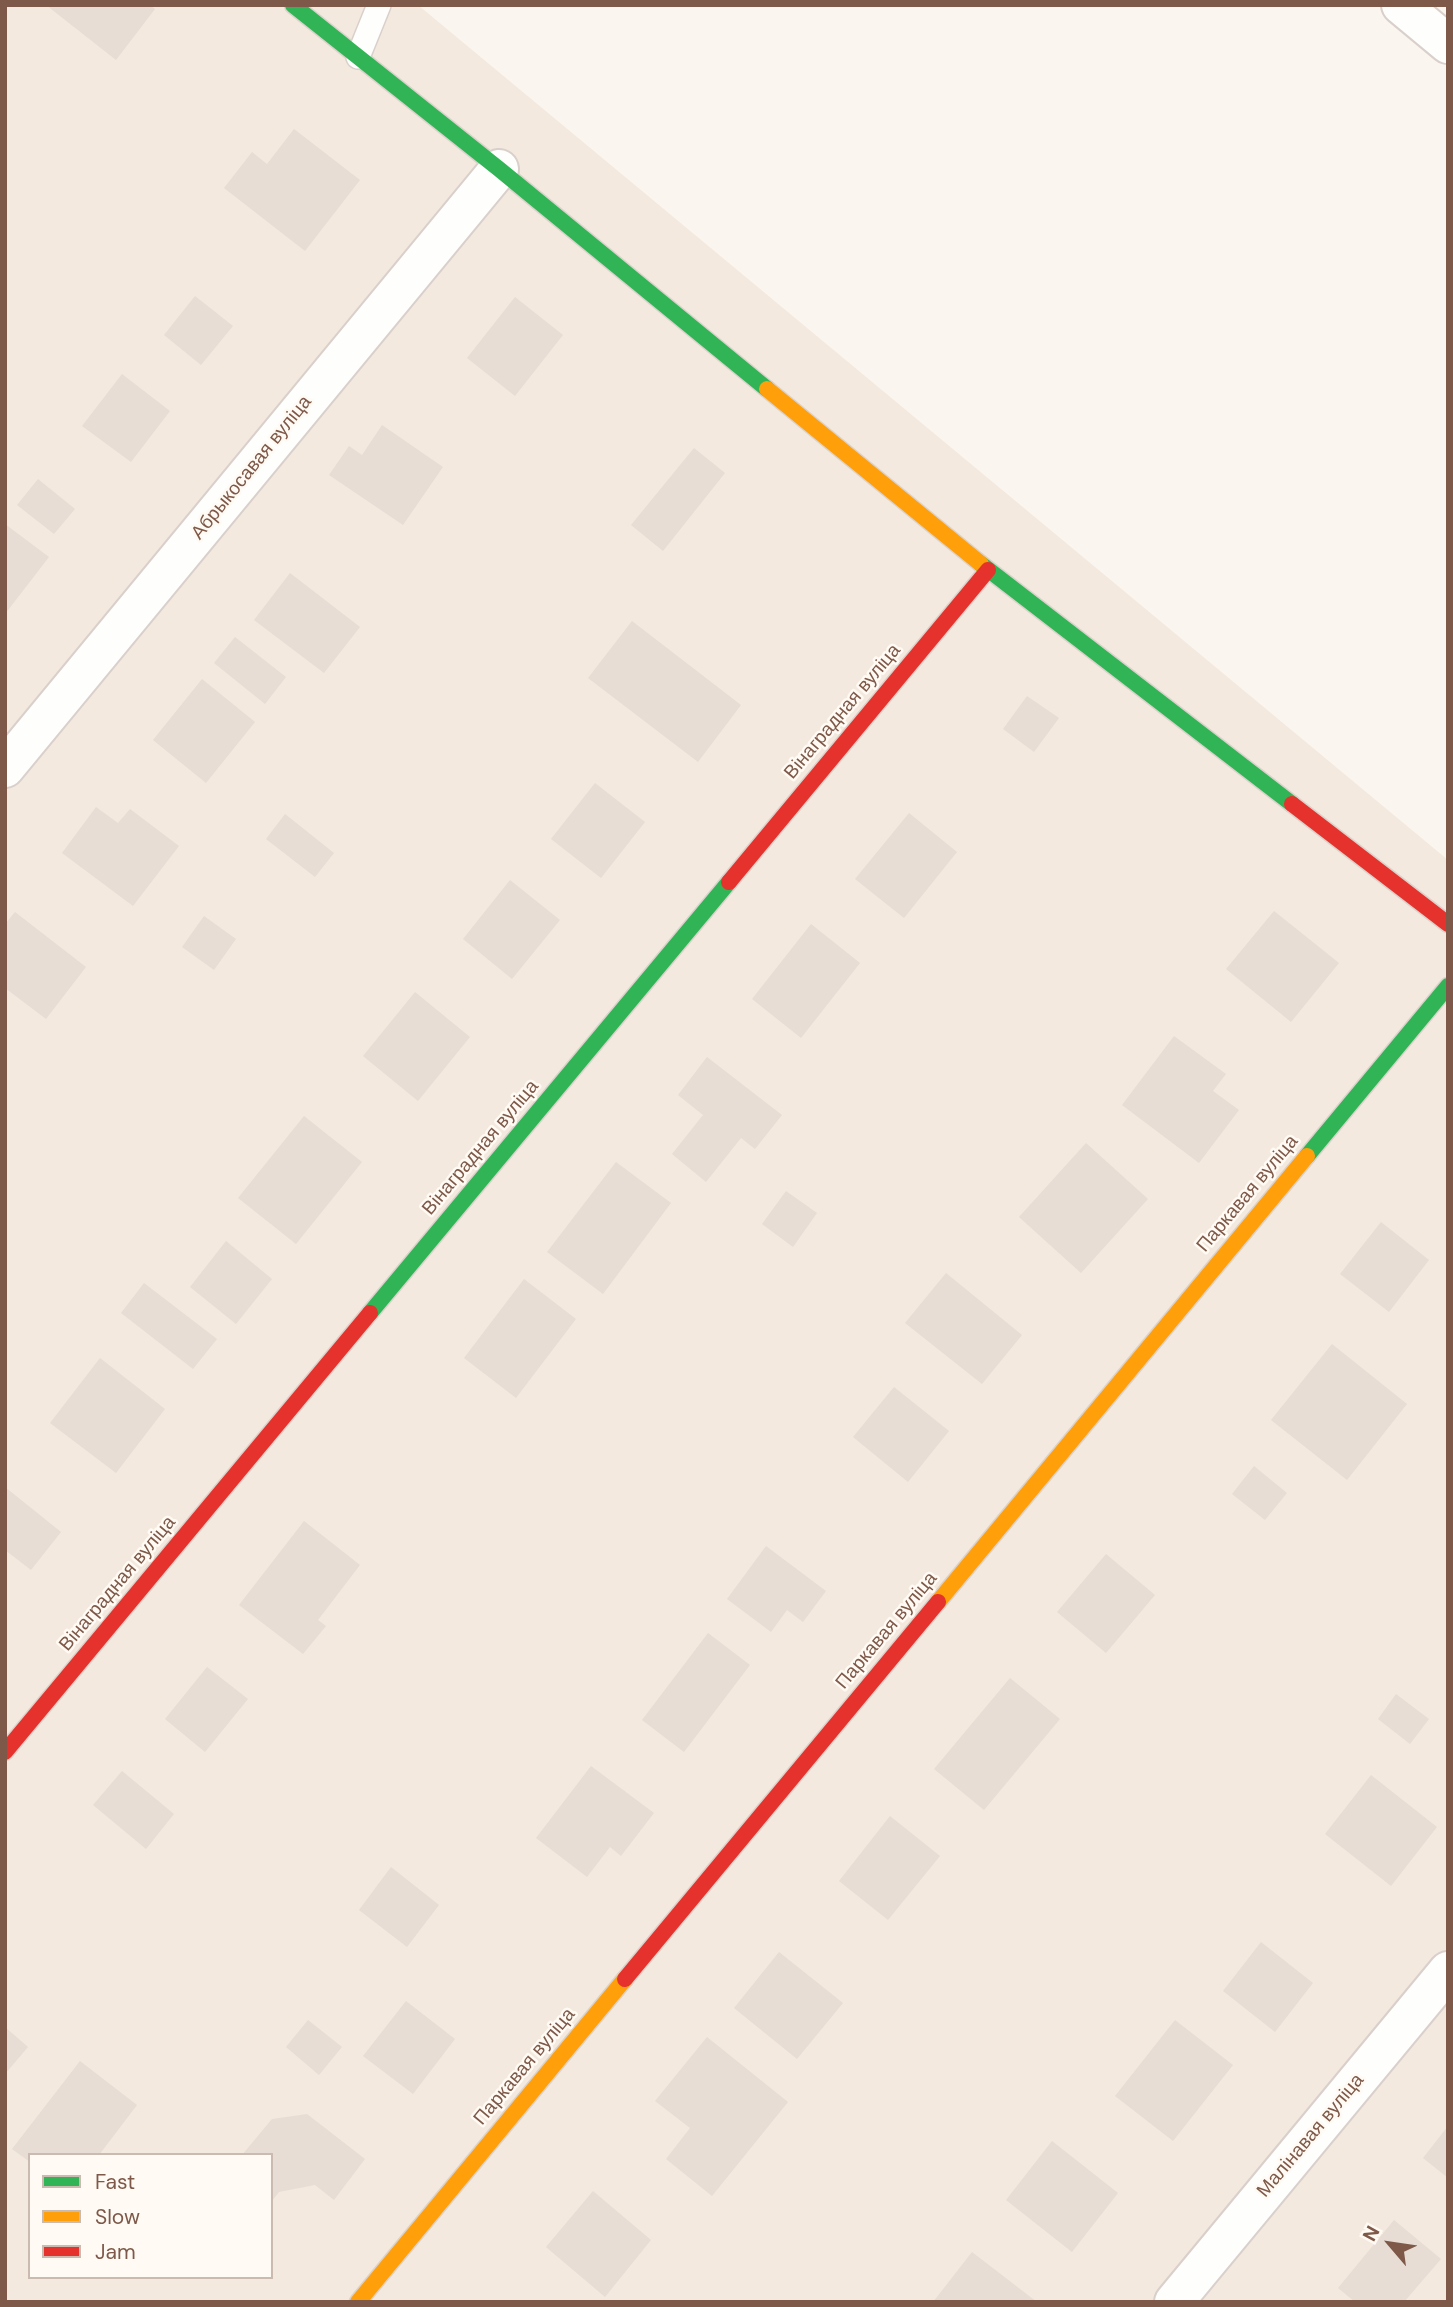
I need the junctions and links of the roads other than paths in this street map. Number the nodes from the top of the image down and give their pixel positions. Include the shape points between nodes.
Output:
1 (293, 5) edge
2 (379, 5) edge
3 (1401, 5) edge
4 (1448, 44) edge
5 (358, 57) junction
6 (499, 169) junction
7 (988, 570) junction
8 (5, 768) edge
9 (1448, 924) edge
10 (1448, 986) edge
11 (5, 1752) edge
12 (1448, 1971) edge
13 (358, 2302) edge
14 (1174, 2302) edge

1 - 5 street
2 - 5 lane
3 - 4 street
5 - 6 street
6 - 7 street
6 - 8 street, Абрыкосавая вуліца
7 - 9 street
7 - 11 street, Вінаградная вуліца
10 - 13 street, Паркавая вуліца
12 - 14 street, Малінавая вуліца

